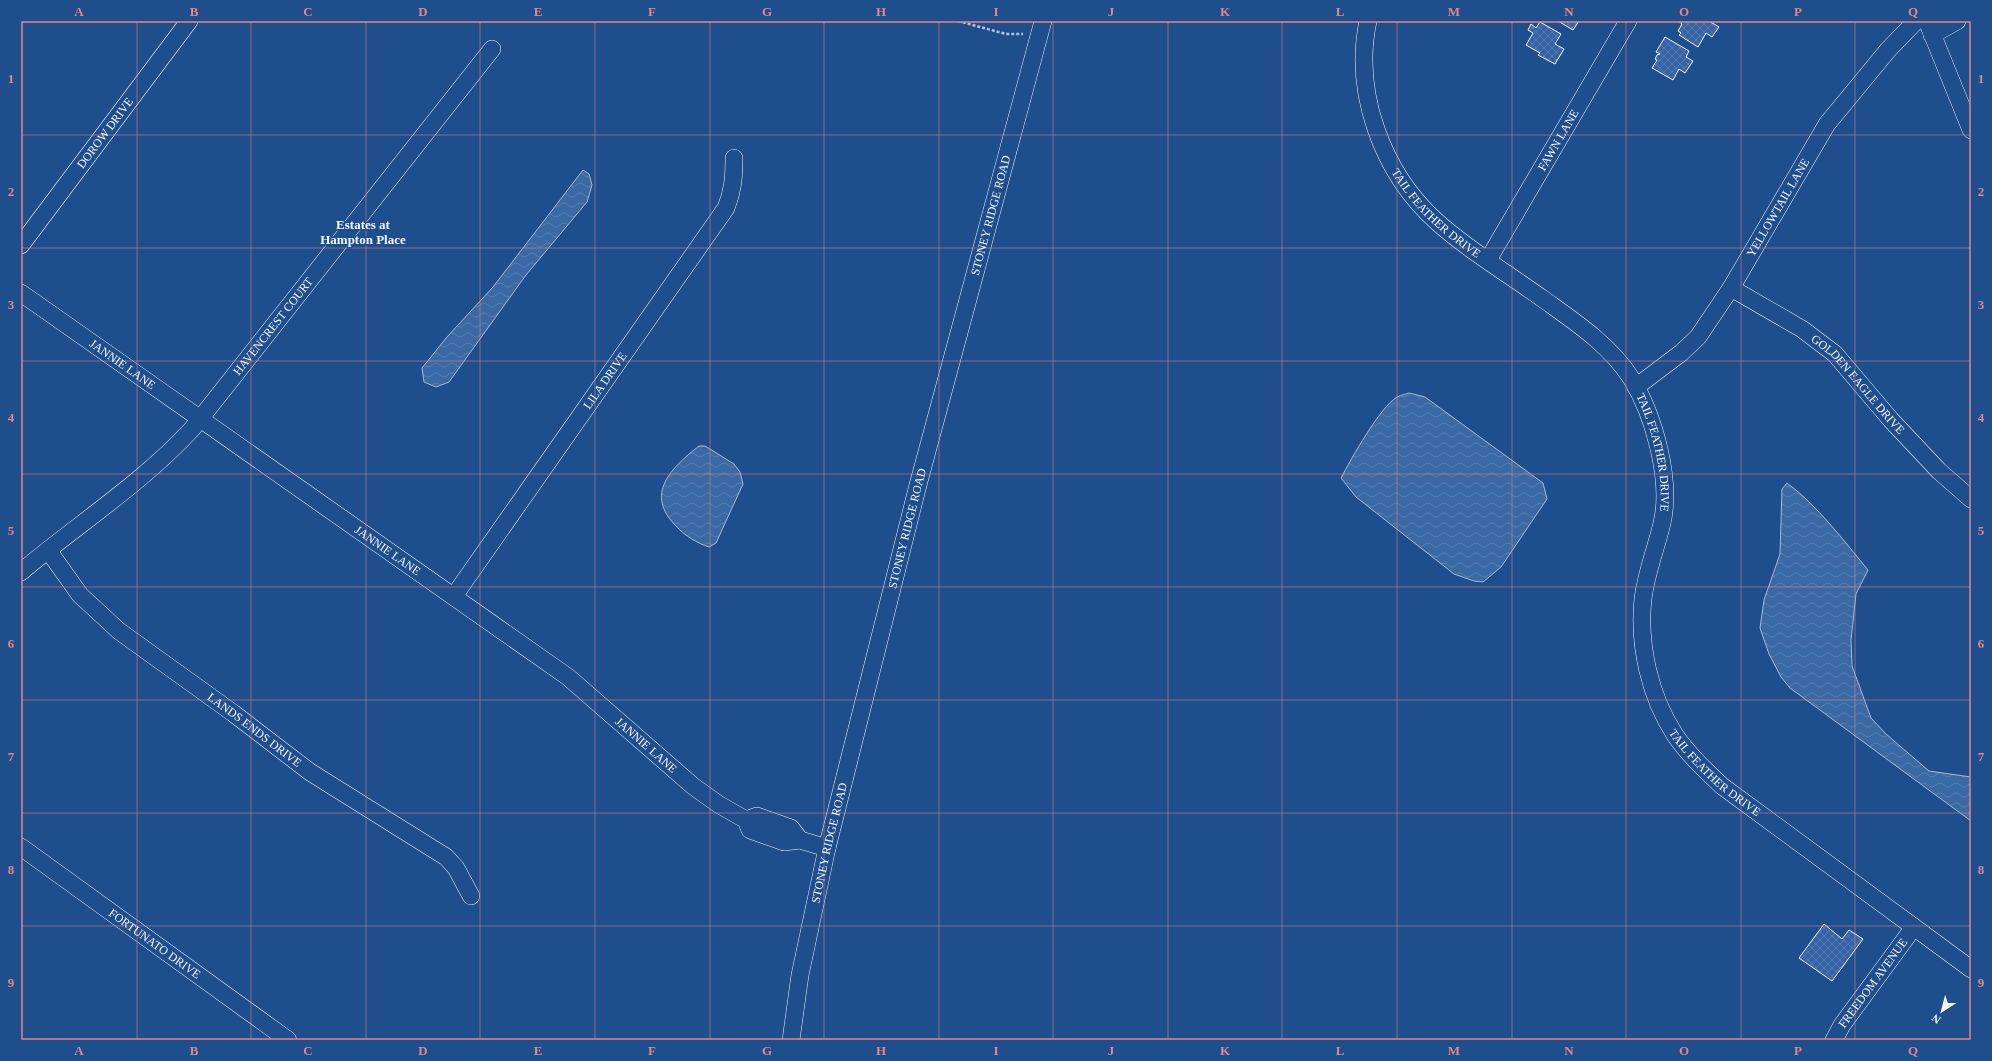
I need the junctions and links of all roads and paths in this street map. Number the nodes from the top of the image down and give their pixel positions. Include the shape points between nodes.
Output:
1 (189, 21) edge
2 (958, 21) edge
3 (1368, 21) edge
4 (1628, 21) edge
5 (1916, 21) edge
6 (1958, 21) edge
7 (1041, 28) edge
8 (1930, 28) edge
9 (492, 49) dead end
10 (1971, 130) edge
11 (734, 158) dead end
12 (21, 245) edge
13 (1488, 260) junction
14 (1731, 288) junction
15 (21, 292) edge
16 (1636, 388) junction
17 (200, 419) junction
18 (1971, 499) edge
19 (48, 550) junction
20 (21, 572) edge
21 (454, 596) junction
22 (21, 846) edge
23 (827, 848) junction
24 (471, 896) dead end
25 (1914, 927) junction
26 (1971, 969) edge
27 (288, 1040) edge
28 (791, 1040) edge
29 (1834, 1040) edge

1 - 12 street, DOROW DRIVE
2 - 7 path via 1006,34
3 - 13 street, TAIL FEATHER DRIVE via 1364,48 1364,78 1373,121 1381,144 1402,179 1429,214
4 - 13 street, FAWN LANE
5 - 14 street, YELLOWTAIL LANE via 1888,50 1827,124
6 - 8 street
7 - 23 street, STONEY RIDGE ROAD via 920,477
8 - 10 street
9 - 17 street, HAVENCREST COURT
11 - 21 street, LILA DRIVE via 732,193 726,208
13 - 16 street, TAIL FEATHER DRIVE via 1598,340 1616,359
14 - 16 street, YELLOWTAIL LANE via 1689,346
14 - 18 street, GOLDEN EAGLE DRIVE via 1802,329 1836,354 1904,434
15 - 17 street, JANNIE LANE
16 - 25 street, TAIL FEATHER DRIVE via 1652,422 1664,488 1663,522 1644,599 1643,637 1650,678 1667,721 1690,755 1722,786
17 - 19 street, HAVENCREST COURT via 158,463
17 - 21 street, JANNIE LANE
19 - 20 street, HAVENCREST COURT
19 - 24 street, LANDS ENDS DRIVE via 80,595 119,632 233,712 310,772 446,857 456,868
21 - 23 street, JANNIE LANE via 586,692 702,793 746,820 758,816 791,828 800,840
22 - 27 street, FORTUNATO DRIVE
23 - 28 street, STONEY RIDGE ROAD via 800,975
25 - 26 street, TAIL FEATHER DRIVE
25 - 29 street, FREEDOM AVENUE via 1842,1025

